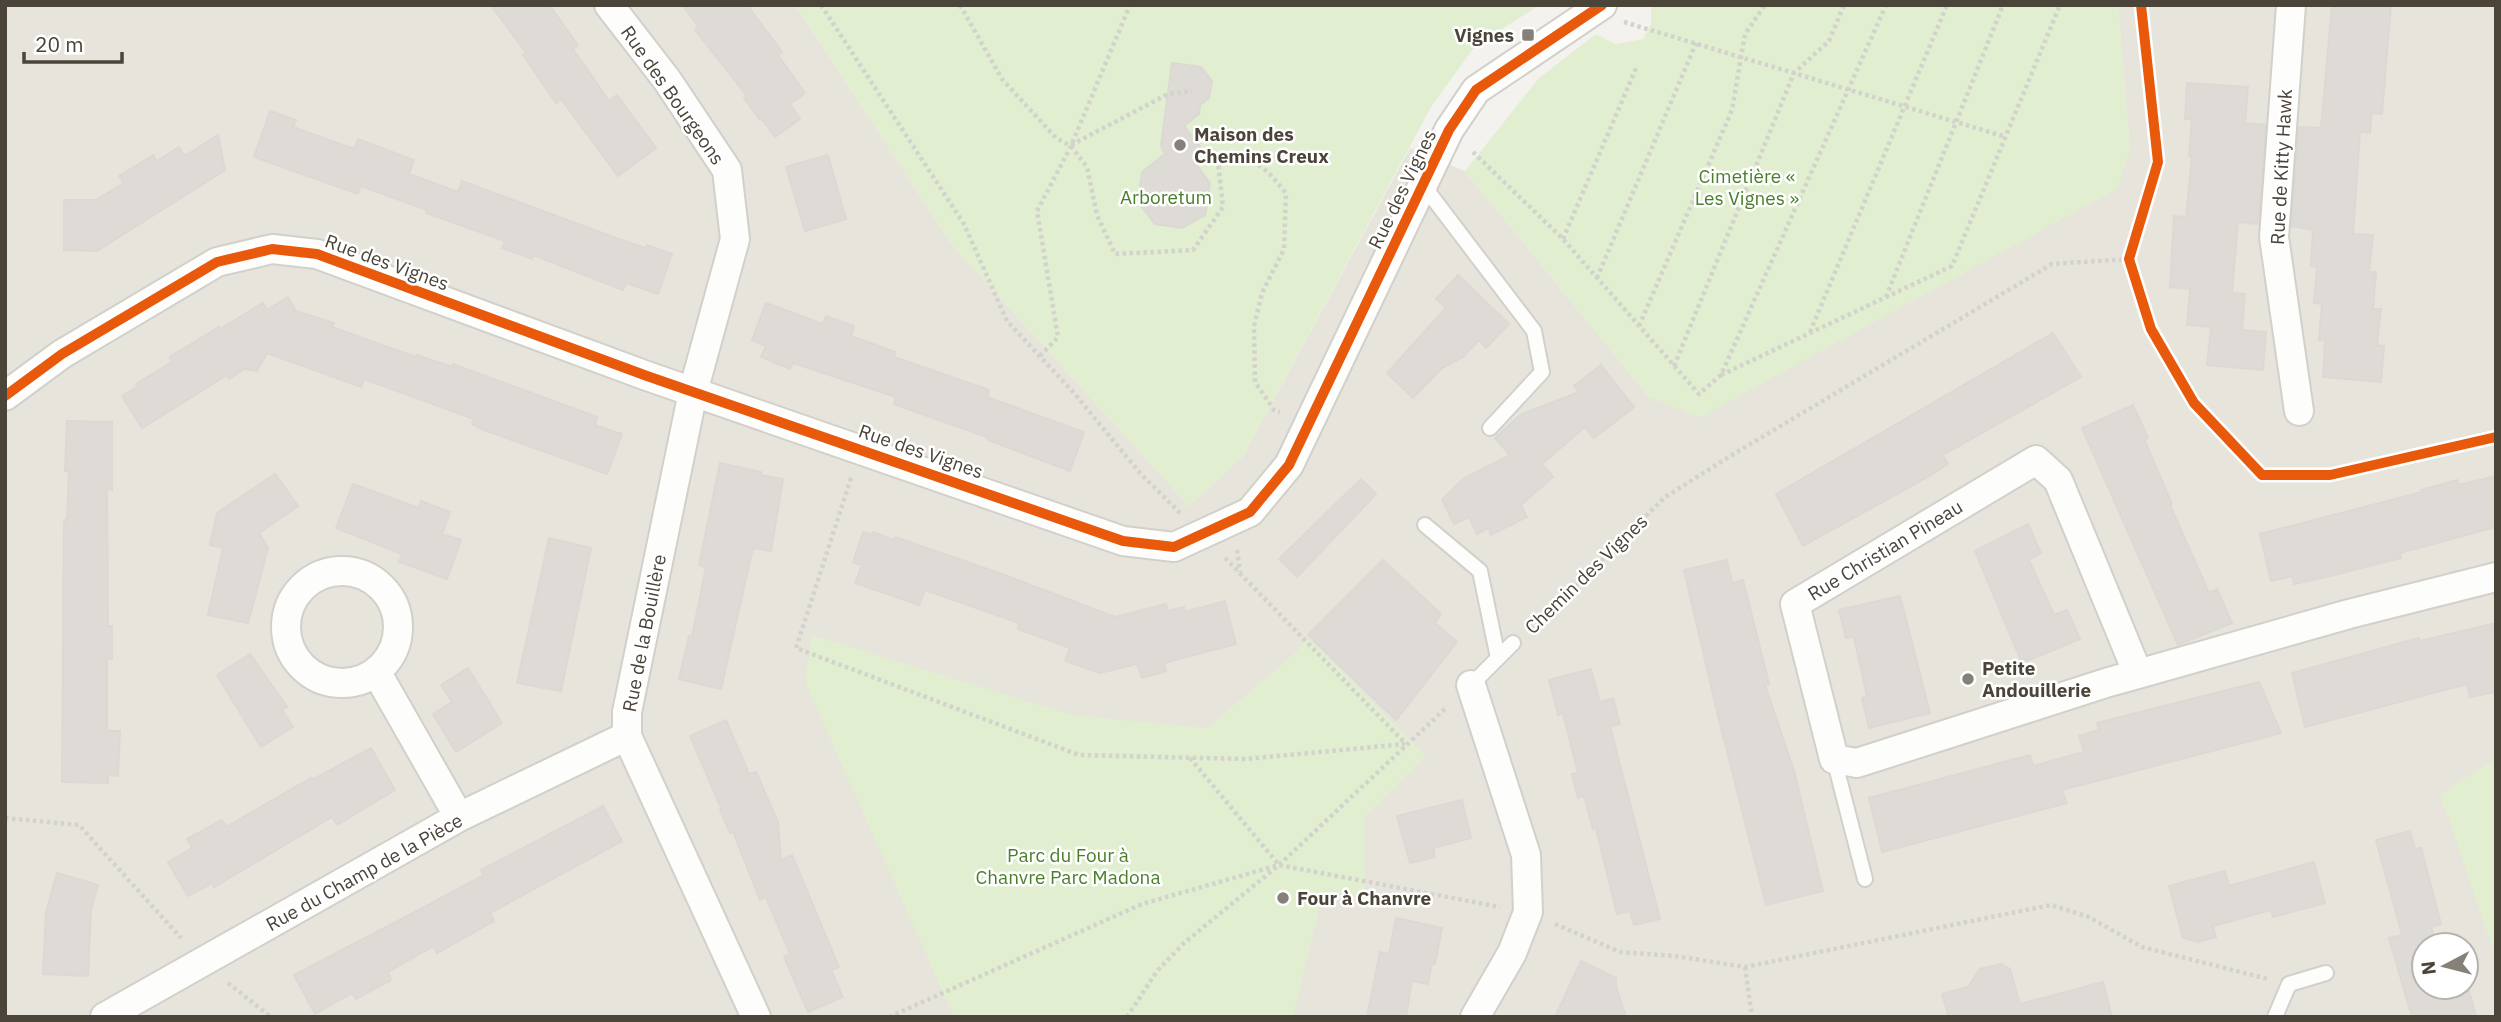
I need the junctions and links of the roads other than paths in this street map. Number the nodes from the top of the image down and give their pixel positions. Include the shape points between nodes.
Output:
1 (609, 5) edge
2 (2291, 5) edge
3 (1597, 9) edge
4 (1423, 185) junction
5 (693, 392) junction
6 (5, 396) edge
7 (2300, 411) dead end
8 (1490, 428) dead end
9 (1425, 525) dead end
10 (2496, 578) edge
11 (1513, 643) road end
12 (1498, 658) junction
13 (377, 673) junction
14 (2138, 674) junction
15 (1471, 685) joint
16 (628, 736) junction
17 (1835, 760) junction
18 (459, 817) junction
19 (1865, 879) dead end
20 (2326, 972) dead end
21 (105, 1017) edge
22 (756, 1017) edge
23 (1475, 1017) edge
24 (2275, 1017) edge

1 - 5 street, Rue des Bourgeons via 667,80 727,170 735,239
2 - 7 street, Rue de Kitty Hawk via 2274,237
3 - 4 street, Rue des Vignes via 1476,90 1449,130
4 - 5 street, Rue des Vignes via 1289,465 1250,512 1174,547 1123,541
4 - 8 lane via 1534,331 1542,372
5 - 6 street, Rue des Vignes via 317,254 272,249 217,262 62,354
5 - 16 street, Rue de la Bouillère via 630,698
9 - 12 lane via 1480,571
10 - 14 street via 2348,614
11 - 12 lane, Chemin des Vignes
12 - 15 lane, Chemin des Vignes
13 - 13 street via 390,659 398,632 394,605 384,588 357,572 333,571 304,585 286,618 286,638 293,656 323,681 342,684
13 - 18 street
14 - 17 street via 1857,763
14 - 17 street, Rue Christian Pineau via 2058,480 2036,460 1795,604
15 - 23 street via 1526,855 1528,912 1512,953
16 - 18 street, Rue du Champ de la Pièce
16 - 22 street, Rue de la Bouillère
17 - 19 lane
18 - 21 street, Rue du Champ de la Pièce
20 - 24 lane via 2289,984

